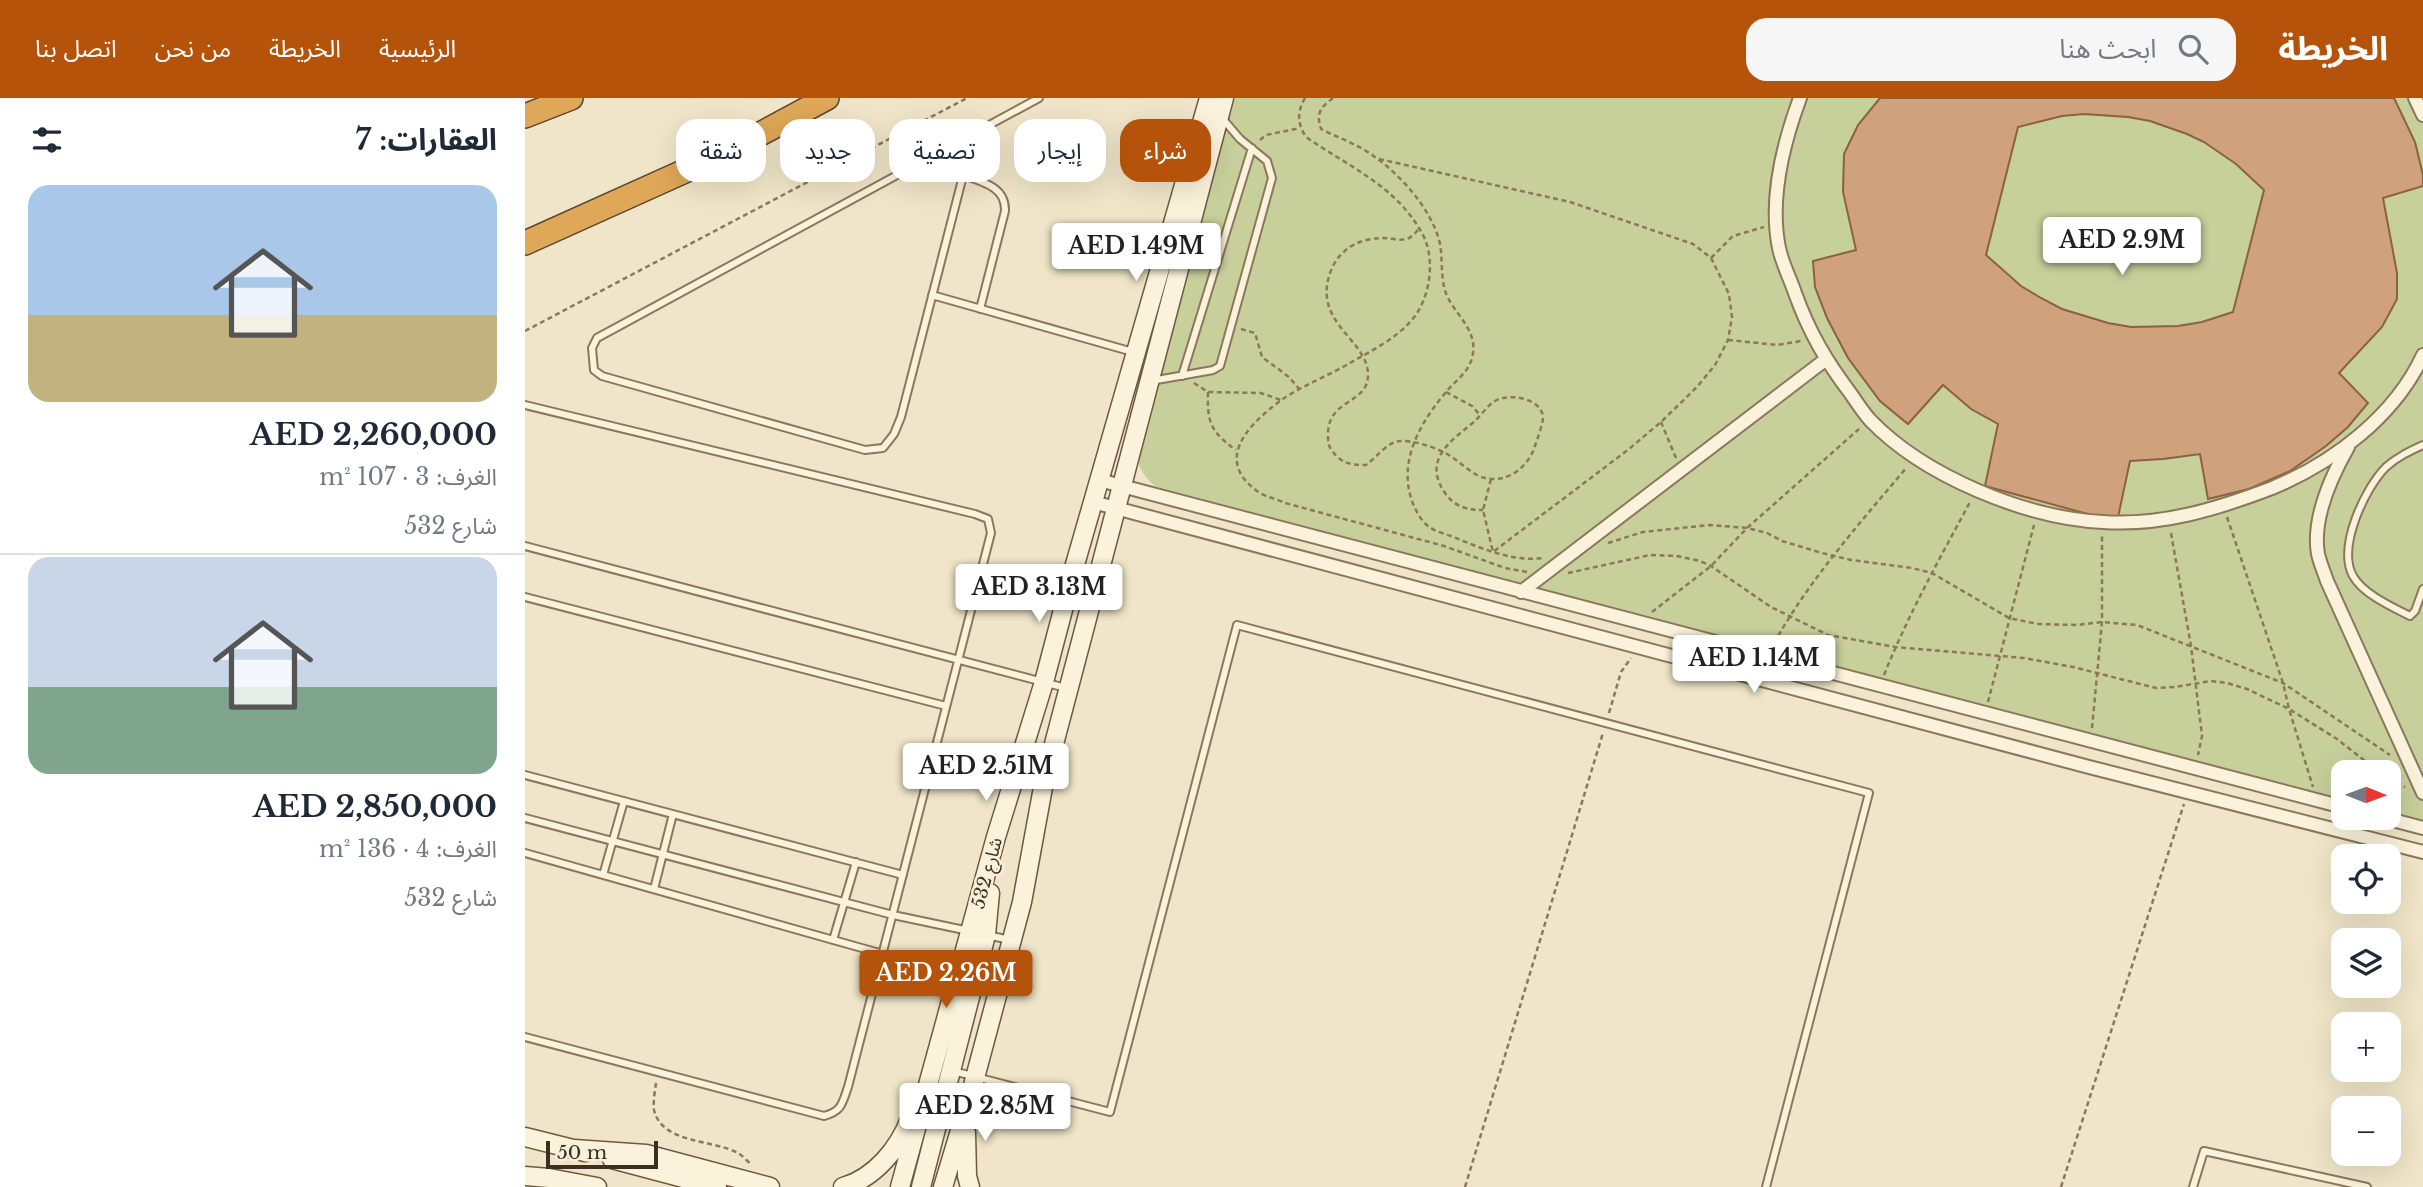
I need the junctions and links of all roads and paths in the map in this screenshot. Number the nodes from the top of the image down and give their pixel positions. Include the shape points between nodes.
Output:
1 (571, 98) edge
2 (827, 98) edge
3 (967, 98) edge
4 (1039, 98) edge
5 (1305, 98) edge
6 (1333, 98) edge
7 (1800, 98) edge
8 (2415, 98) edge
9 (1213, 102) edge
10 (2423, 115) edge
11 (525, 116) edge
12 (1000, 119) edge
13 (1300, 128) junction
14 (1252, 148) junction
15 (1378, 159) junction
16 (889, 179) edge
17 (961, 182) edge
18 (980, 182) edge
19 (1777, 225) junction
20 (1419, 230) junction
21 (525, 243) edge
22 (1711, 258) junction
23 (932, 295) junction
24 (980, 309) junction
25 (1232, 326) junction
26 (525, 331) edge
27 (1815, 338) junction
28 (1728, 340) junction
29 (1135, 353) junction
30 (1362, 356) junction
31 (1825, 360) junction
32 (2421, 362) edge
33 (1182, 376) junction
34 (1150, 381) junction
35 (1300, 390) junction
36 (1446, 392) junction
37 (1208, 393) junction
38 (1281, 400) junction
39 (525, 405) edge
40 (1480, 415) junction
41 (1869, 419) junction
42 (1661, 422) junction
43 (1413, 443) junction
44 (2350, 443) junction
45 (2423, 445) edge
46 (1236, 450) junction
47 (1442, 451) junction
48 (1916, 457) junction
49 (1681, 470) junction
50 (1491, 479) junction
51 (1099, 480) junction
52 (1121, 487) junction
53 (1977, 490) junction
54 (1093, 502) junction
55 (1116, 507) junction
56 (2224, 507) junction
57 (1483, 510) junction
58 (2038, 512) junction
59 (2168, 519) junction
60 (2102, 522) junction
61 (1747, 528) junction
62 (1609, 543) dead end
63 (525, 546) edge
64 (1493, 552) junction
65 (1570, 555) junction
66 (1832, 556) junction
67 (1711, 566) junction
68 (1931, 573) junction
69 (1544, 574) junction
70 (2423, 589) edge
71 (1521, 592) junction
72 (525, 597) edge
73 (1789, 616) junction
74 (2009, 618) junction
75 (2102, 622) junction
76 (1647, 625) junction
77 (2192, 646) junction
78 (1639, 647) junction
79 (1895, 647) junction
80 (1766, 656) junction
81 (2000, 656) junction
82 (958, 659) junction
83 (2098, 672) junction
84 (1044, 682) junction
85 (2283, 682) junction
86 (2196, 685) junction
87 (1880, 686) junction
88 (1068, 688) junction
89 (946, 706) junction
90 (2289, 709) junction
91 (1985, 713) junction
92 (1606, 723) junction
93 (2090, 741) junction
94 (2364, 760) edge
95 (2196, 769) junction
96 (525, 775) edge
97 (2415, 776) junction
98 (1013, 779) junction
99 (2188, 791) junction
100 (2423, 793) edge
101 (2318, 800) junction
102 (624, 801) junction
103 (2331, 804) edge
104 (673, 814) junction
105 (525, 818) edge
106 (2401, 822) edge
107 (2423, 828) edge
108 (613, 841) junction
109 (2423, 852) edge
110 (525, 853) edge
111 (663, 854) junction
112 (856, 862) junction
113 (603, 875) junction
114 (903, 875) junction
115 (654, 889) junction
116 (844, 902) junction
117 (893, 915) junction
118 (973, 932) junction
119 (833, 940) junction
120 (1012, 941) junction
121 (883, 954) junction
122 (525, 1037) edge
123 (951, 1071) junction
124 (657, 1072) junction
125 (975, 1077) junction
126 (968, 1104) junction
127 (525, 1137) edge
128 (574, 1149) junction
129 (759, 1172) dead end
130 (525, 1176) edge
131 (597, 1187) edge
132 (717, 1187) edge
133 (769, 1187) edge
134 (843, 1187) edge
135 (900, 1187) edge
136 (921, 1187) edge
137 (943, 1187) edge
138 (970, 1187) edge
139 (1465, 1187) edge
140 (1766, 1187) edge
141 (2061, 1187) edge
142 (2193, 1187) edge
143 (2367, 1187) edge

1 - 11 highway
2 - 21 highway via 725,153
3 - 26 path
4 - 12 lane
5 - 13 path via 1299,107
6 - 15 path via 1321,107 1317,118 1321,130
7 - 19 street via 1776,192
8 - 10 street
9 - 14 lane
9 - 29 street, شارع 532
9 - 34 street, شارع 532
13 - 14 path via 1266,135
13 - 20 path via 1306,137 1389,192
14 - 25 lane via 1267,161 1272,178
14 - 33 lane
15 - 22 path via 1570,202 1693,244
15 - 36 path via 1430,216 1440,244 1447,296 1472,341 1466,371
16 - 23 lane via 597,338 592,348 594,370 865,450 883,448 901,417
17 - 23 lane
18 - 24 lane via 1004,196 1005,211
19 - 22 path via 1733,236
19 - 27 street via 1779,248
20 - 30 path via 1430,264 1425,299 1412,320
20 - 30 path via 1408,239 1359,241 1341,254 1332,268 1326,287 1331,312
22 - 28 path via 1729,294
23 - 24 lane
24 - 29 lane
25 - 33 lane via 1220,366
25 - 35 path via 1255,333 1262,357
27 - 28 path via 1777,345
27 - 31 street
28 - 42 path via 1715,365
29 - 51 street, شارع 532
30 - 35 path
30 - 43 path via 1368,373 1365,389 1341,405 1330,420 1329,448 1350,465 1366,465 1397,441
31 - 41 street
31 - 49 street
32 - 44 street via 2389,407
33 - 34 lane
33 - 37 path
34 - 52 street, شارع 532
35 - 38 path
36 - 40 path
36 - 43 path
37 - 38 path via 1261,393
37 - 46 path via 1207,414 1218,437
38 - 46 path via 1242,436
39 - 82 lane via 988,519 991,533
40 - 47 path
40 - 50 path via 1492,403 1513,397 1532,402 1543,415 1527,464 1515,474
41 - 48 street
41 - 61 path
42 - 49 path
42 - 64 path
43 - 47 path
43 - 64 path via 1406,475 1408,495 1418,514 1430,528
44 - 56 street via 2298,477
44 - 97 street via 2332,475 2320,512 2318,553
45 - 70 lane via 2385,468 2373,485 2350,534 2349,563 2366,590 2410,616
46 - 69 path via 1244,478 1260,493 1505,568
47 - 50 path
47 - 57 path via 1441,487 1467,510
48 - 53 street
48 - 66 path
49 - 65 street
50 - 57 path
51 - 52 street
51 - 54 street, شارع 532
52 - 55 street, شارع 532
52 - 71 street
53 - 58 street
53 - 68 path
54 - 55 street
54 - 84 street, شارع 532
55 - 78 street
55 - 88 street, شارع 532
56 - 59 street
56 - 85 path
57 - 64 path
58 - 60 street
58 - 74 path
59 - 60 street
59 - 77 path
60 - 75 path
61 - 62 path via 1696,526 1643,532
61 - 66 path
61 - 67 path
63 - 82 lane
64 - 65 path via 1530,559
65 - 69 street
66 - 68 path
66 - 73 path
67 - 69 path via 1677,556 1650,555 1574,573
67 - 73 path
67 - 76 path via 1651,614
68 - 74 path
68 - 79 path
69 - 71 street
71 - 76 street
72 - 89 lane
73 - 79 path via 1828,635
73 - 80 path
74 - 75 path via 2039,624
74 - 81 path
75 - 77 path via 2137,625
75 - 83 path
76 - 80 street
77 - 85 path
77 - 86 path
78 - 92 path via 1621,672
78 - 99 street
79 - 81 path
79 - 87 path
80 - 87 street
81 - 83 path
81 - 91 path
82 - 84 lane
82 - 89 lane
83 - 86 path via 2156,688
83 - 93 path
84 - 88 lane
84 - 98 street, شارع 532
85 - 90 path
85 - 97 path
86 - 90 path via 2227,683
86 - 95 path via 2201,736
87 - 91 street
88 - 120 street, شارع 532
89 - 114 lane
90 - 94 path
90 - 101 path
91 - 93 street
92 - 125 lane via 1237,625 1110,1112
92 - 139 path
92 - 140 lane via 1869,793
93 - 95 street
95 - 101 street
96 - 102 lane
97 - 100 street
98 - 118 street, شارع 532
98 - 118 street via 993,812
99 - 109 street
99 - 141 path
101 - 103 street
102 - 104 lane
102 - 108 lane
104 - 111 lane
104 - 112 lane
105 - 108 lane
106 - 107 street
108 - 111 lane
108 - 113 lane
110 - 113 lane
111 - 115 lane
111 - 116 lane
112 - 114 lane
112 - 116 lane
113 - 115 lane
114 - 117 lane
115 - 119 lane
116 - 117 lane
116 - 119 lane
117 - 118 lane
117 - 121 lane
118 - 120 lane
118 - 123 street
118 - 134 street via 905,1132 890,1157
118 - 135 street, شارع 532
119 - 121 lane
120 - 125 street, شارع 532
121 - 124 lane via 848,1087 835,1113 824,1116
122 - 124 lane
123 - 125 lane
123 - 136 street
124 - 129 path via 654,1107 664,1128 739,1153
125 - 126 street, شارع 532
126 - 137 street, شارع 532
126 - 138 street via 965,1144
127 - 128 street
128 - 132 street
128 - 133 street via 646,1154
130 - 131 street
142 - 143 lane via 2204,1151

